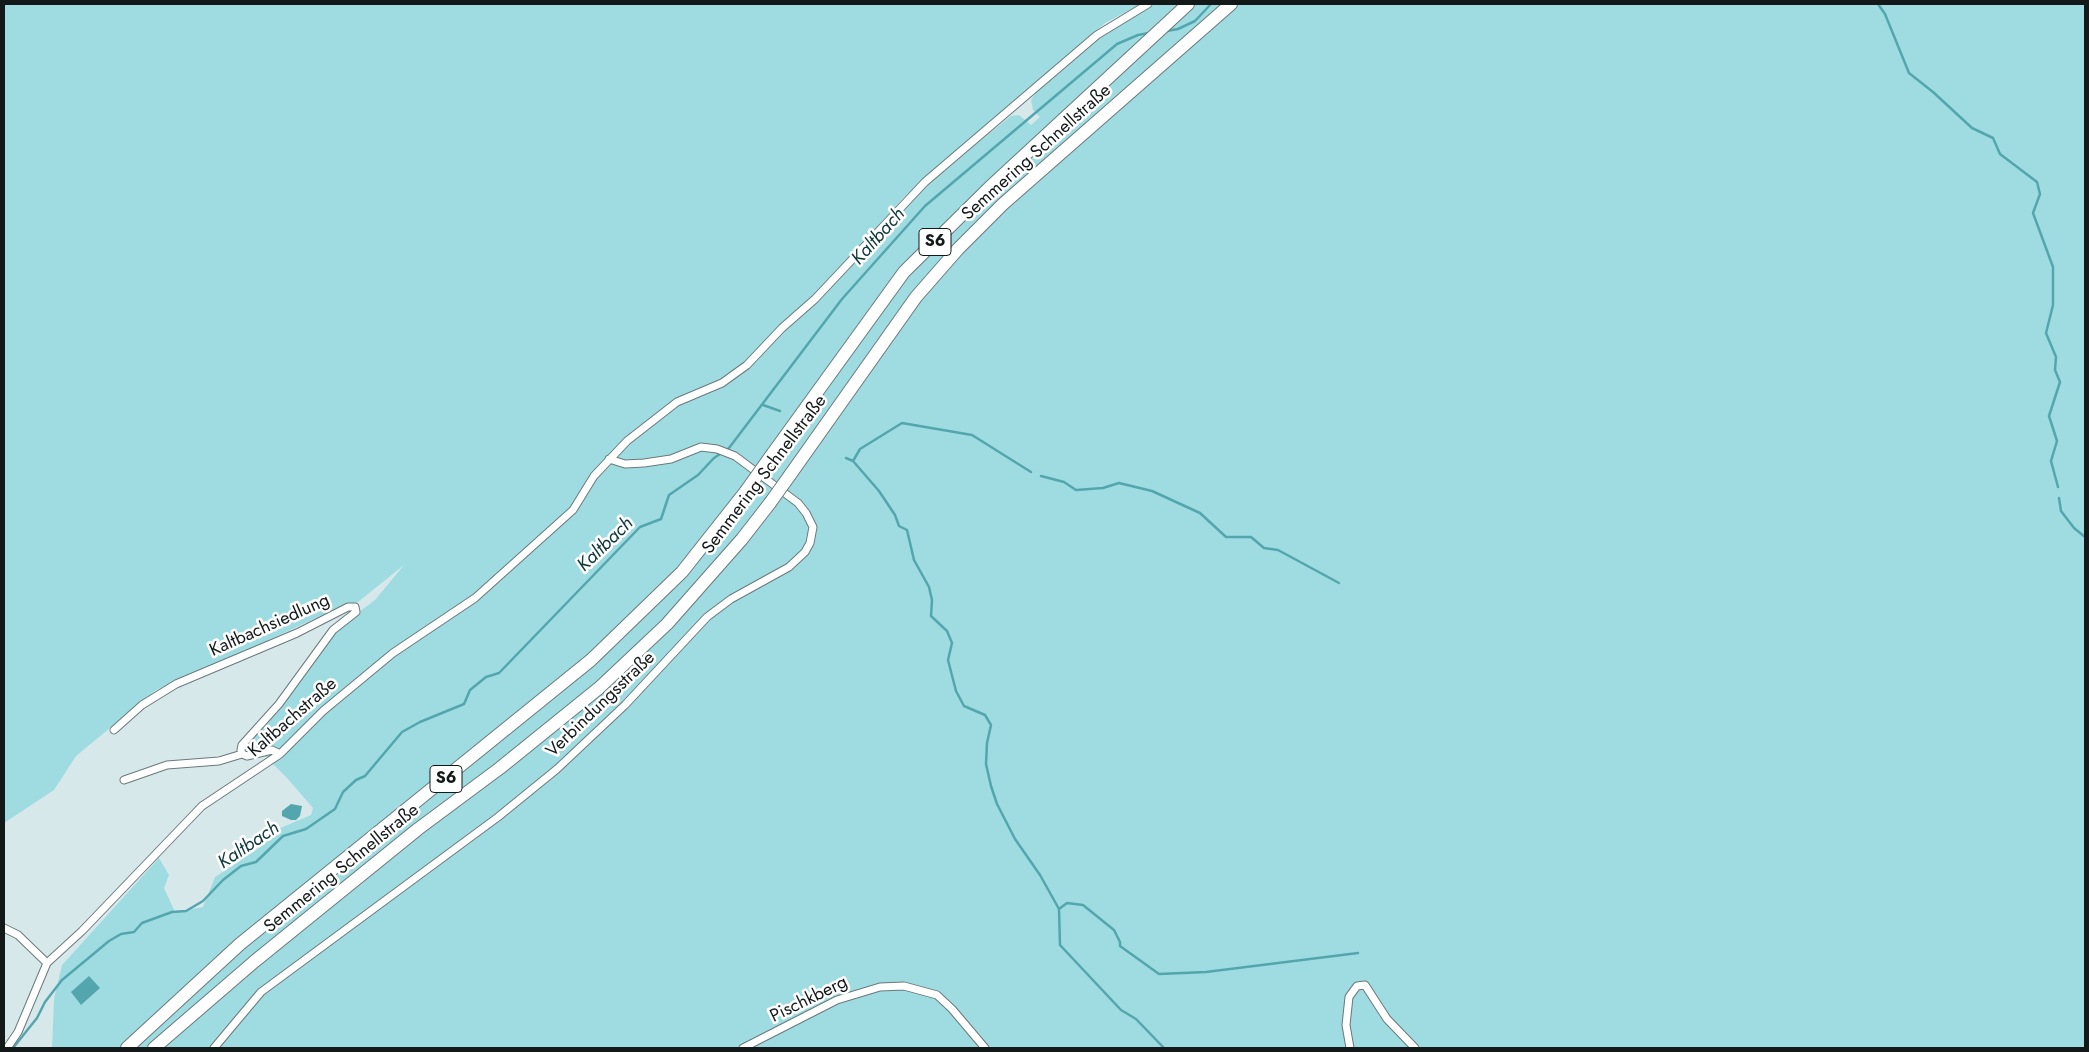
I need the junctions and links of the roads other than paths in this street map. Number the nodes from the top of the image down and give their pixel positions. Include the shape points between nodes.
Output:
1 (1148, 4) edge
2 (1188, 4) edge
3 (1231, 4) edge
4 (609, 459) junction
5 (114, 730) dead end
6 (242, 754) junction
7 (280, 754) junction
8 (124, 780) dead end
9 (4, 928) edge
10 (47, 963) junction
11 (7, 1048) edge
12 (126, 1048) edge
13 (154, 1048) edge
14 (214, 1048) edge
15 (743, 1048) edge
16 (985, 1048) edge
17 (1350, 1048) edge
18 (1415, 1048) edge

1 - 4 street, Kaltbachstraße via 1097,35 925,182 815,299 747,365 722,383 677,402
2 - 12 highway, Semmering Schnellstraße / S6, bridge via 989,188 904,272 746,491 682,572 591,660 240,944
3 - 13 highway, Semmering Schnellstraße / S6, bridge via 1003,204 958,249 916,297 770,503 667,624 599,688 418,829
4 - 7 street, Kaltbachstraße via 573,510 552,530 474,598 393,652 323,711
4 - 14 street, Verbindungsstraße via 625,464 671,459 701,447 735,456 798,503 806,513 813,527 805,552 789,567 731,599 707,617 625,705 557,768 498,817 261,992
5 - 6 street, Kaltbachsiedlung via 142,705 176,684 296,634 348,607 356,607 356,612 333,630 279,704 242,745
6 - 7 street via 247,756 272,750
6 - 8 street via 219,761 166,765
7 - 10 street, Kaltbachstraße via 202,806
9 - 10 street via 18,935
10 - 11 street, Kaltbachstraße via 22,1023
15 - 16 street, Pischkberg via 837,1000 880,987 904,986 937,995
17 - 18 street via 1346,1025 1349,998 1357,986 1365,985 1387,1020

